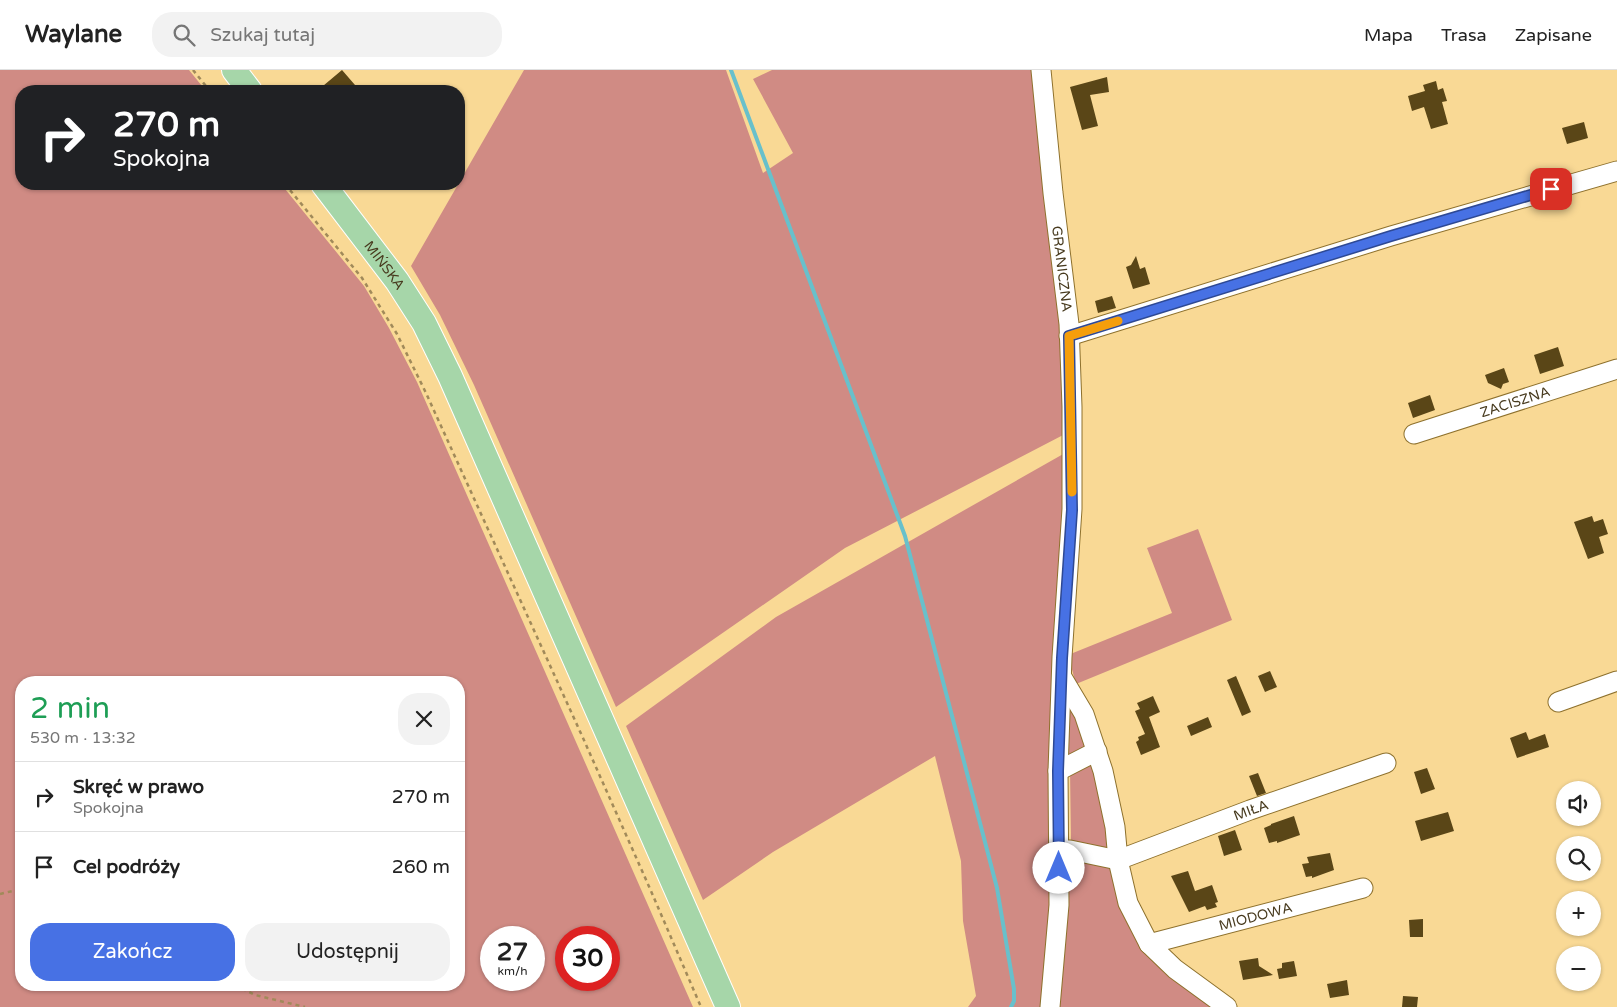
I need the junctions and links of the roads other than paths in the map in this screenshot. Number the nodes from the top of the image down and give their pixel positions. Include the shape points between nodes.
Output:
1 (234, 70) edge
2 (1041, 70) edge
3 (245, 85) edge
4 (1617, 171) edge
5 (328, 190) edge
6 (1069, 336) junction
7 (1617, 369) edge
8 (1414, 434) dead end
9 (1062, 677) junction
10 (1617, 681) edge
11 (1558, 702) dead end
12 (1097, 751) junction
13 (1386, 764) dead end
14 (1058, 771) junction
15 (1059, 850) junction
16 (1118, 860) junction
17 (1363, 888) dead end
18 (1149, 944) junction
19 (728, 1007) edge
20 (1050, 1007) edge
21 (1226, 1007) edge

1 - 3 main road
2 - 6 street, GRANICZNA
4 - 6 street via 1400,233
5 - 19 main road, MIŃSKA via 397,281 424,323 469,417
6 - 9 street, GRANICZNA via 1072,510
7 - 8 street, ZACISZNA
9 - 12 street via 1084,714
9 - 14 street, GRANICZNA
10 - 11 street
12 - 14 street
12 - 16 street via 1110,802
13 - 16 street, MIŁA via 1250,810
14 - 15 street, GRANICZNA
15 - 16 street
15 - 20 street, GRANICZNA via 1059,905
16 - 18 street via 1128,903
17 - 18 street, MIODOWA
18 - 21 street via 1175,969

